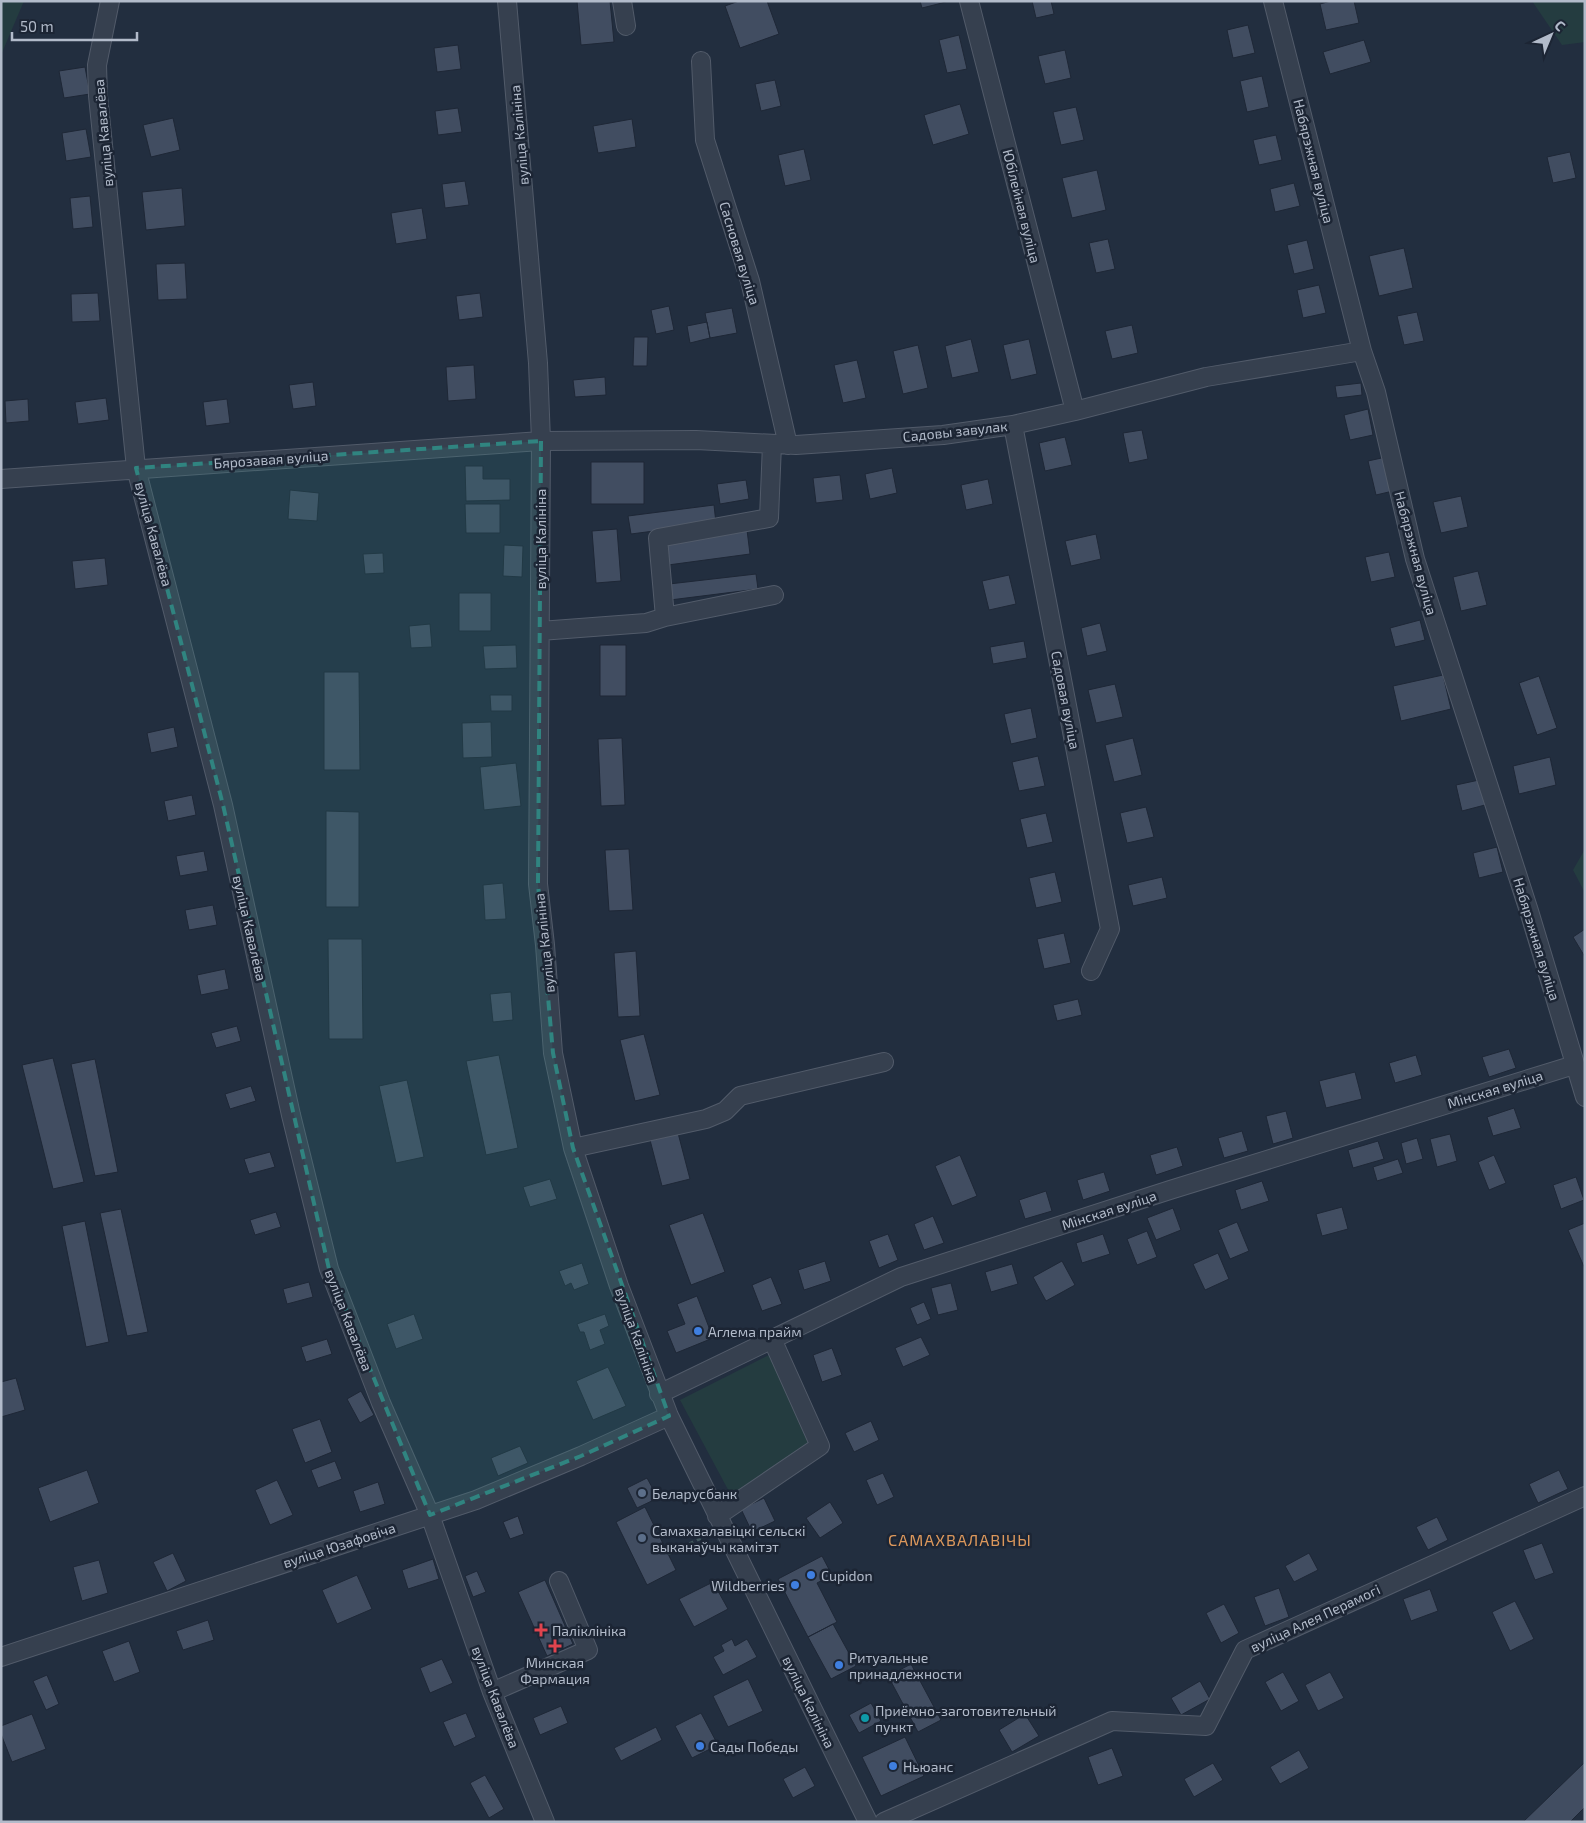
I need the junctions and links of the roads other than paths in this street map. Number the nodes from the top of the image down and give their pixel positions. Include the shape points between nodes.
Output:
1 (110, 1) edge
2 (507, 1) edge
3 (622, 1) edge
4 (970, 1) edge
5 (1273, 1) edge
6 (626, 26) dead end
7 (702, 61) dead end
8 (1362, 351) junction
9 (1075, 411) junction
10 (1013, 425) junction
11 (541, 440) junction
12 (780, 444) junction
13 (136, 468) junction
14 (1, 479) edge
15 (774, 595) dead end
16 (665, 616) junction
17 (540, 631) junction
18 (1091, 971) dead end
19 (884, 1062) dead end
20 (1574, 1065) junction
21 (1585, 1097) edge
22 (573, 1148) junction
23 (772, 1339) junction
24 (659, 1394) junction
25 (669, 1416) junction
26 (1585, 1496) edge
27 (430, 1515) junction
28 (718, 1516) junction
29 (559, 1582) dead end
30 (1, 1657) edge
31 (492, 1692) junction
32 (545, 1822) edge
33 (868, 1822) edge
34 (884, 1822) edge

1 - 13 street, вуліца Кавалёва via 97,65 98,96
2 - 11 street, вуліца Калініна via 538,363
3 - 6 street
4 - 9 street, Юбілейная вуліца
5 - 8 street, Набярэжная вуліца
7 - 12 street, Сасновая вуліца via 705,140 750,280
8 - 9 street, Садовы завулак via 1206,377
8 - 20 street, Набярэжная вуліца via 1376,392 1415,559 1529,911
9 - 10 street, Садовы завулак
10 - 12 street, Садовы завулак via 943,435
10 - 18 street, Садовая вуліца via 1110,928
11 - 12 street, Садовы завулак via 696,440
11 - 13 street, Бярозавая вуліца
11 - 17 street, вуліца Калініна
12 - 16 street, Сасновая вуліца via 769,518 658,538
13 - 14 street, Бярозавая вуліца
13 - 27 street, вуліца Кавалёва via 223,805 289,1106 329,1269 381,1403
15 - 16 street
16 - 17 street via 646,623
17 - 22 street, вуліца Калініна via 538,884 553,1053
19 - 22 street via 740,1096 725,1111 706,1119
20 - 21 street, Набярэжная вуліца
20 - 23 street, Мінская вуліца via 901,1277
22 - 24 street, вуліца Калініна
23 - 24 street, Мінская вуліца
23 - 28 street via 820,1446
24 - 25 street, вуліца Калініна
25 - 27 street, вуліца Юзафовіча via 476,1500
25 - 28 street, вуліца Калініна
26 - 34 street, вуліца Алея Перамогі via 1244,1650 1206,1726 1112,1721
27 - 30 street, вуліца Юзафовіча
27 - 31 street, вуліца Кавалёва
28 - 33 street, вуліца Калініна
29 - 31 street via 588,1650
31 - 32 street, вуліца Кавалёва

